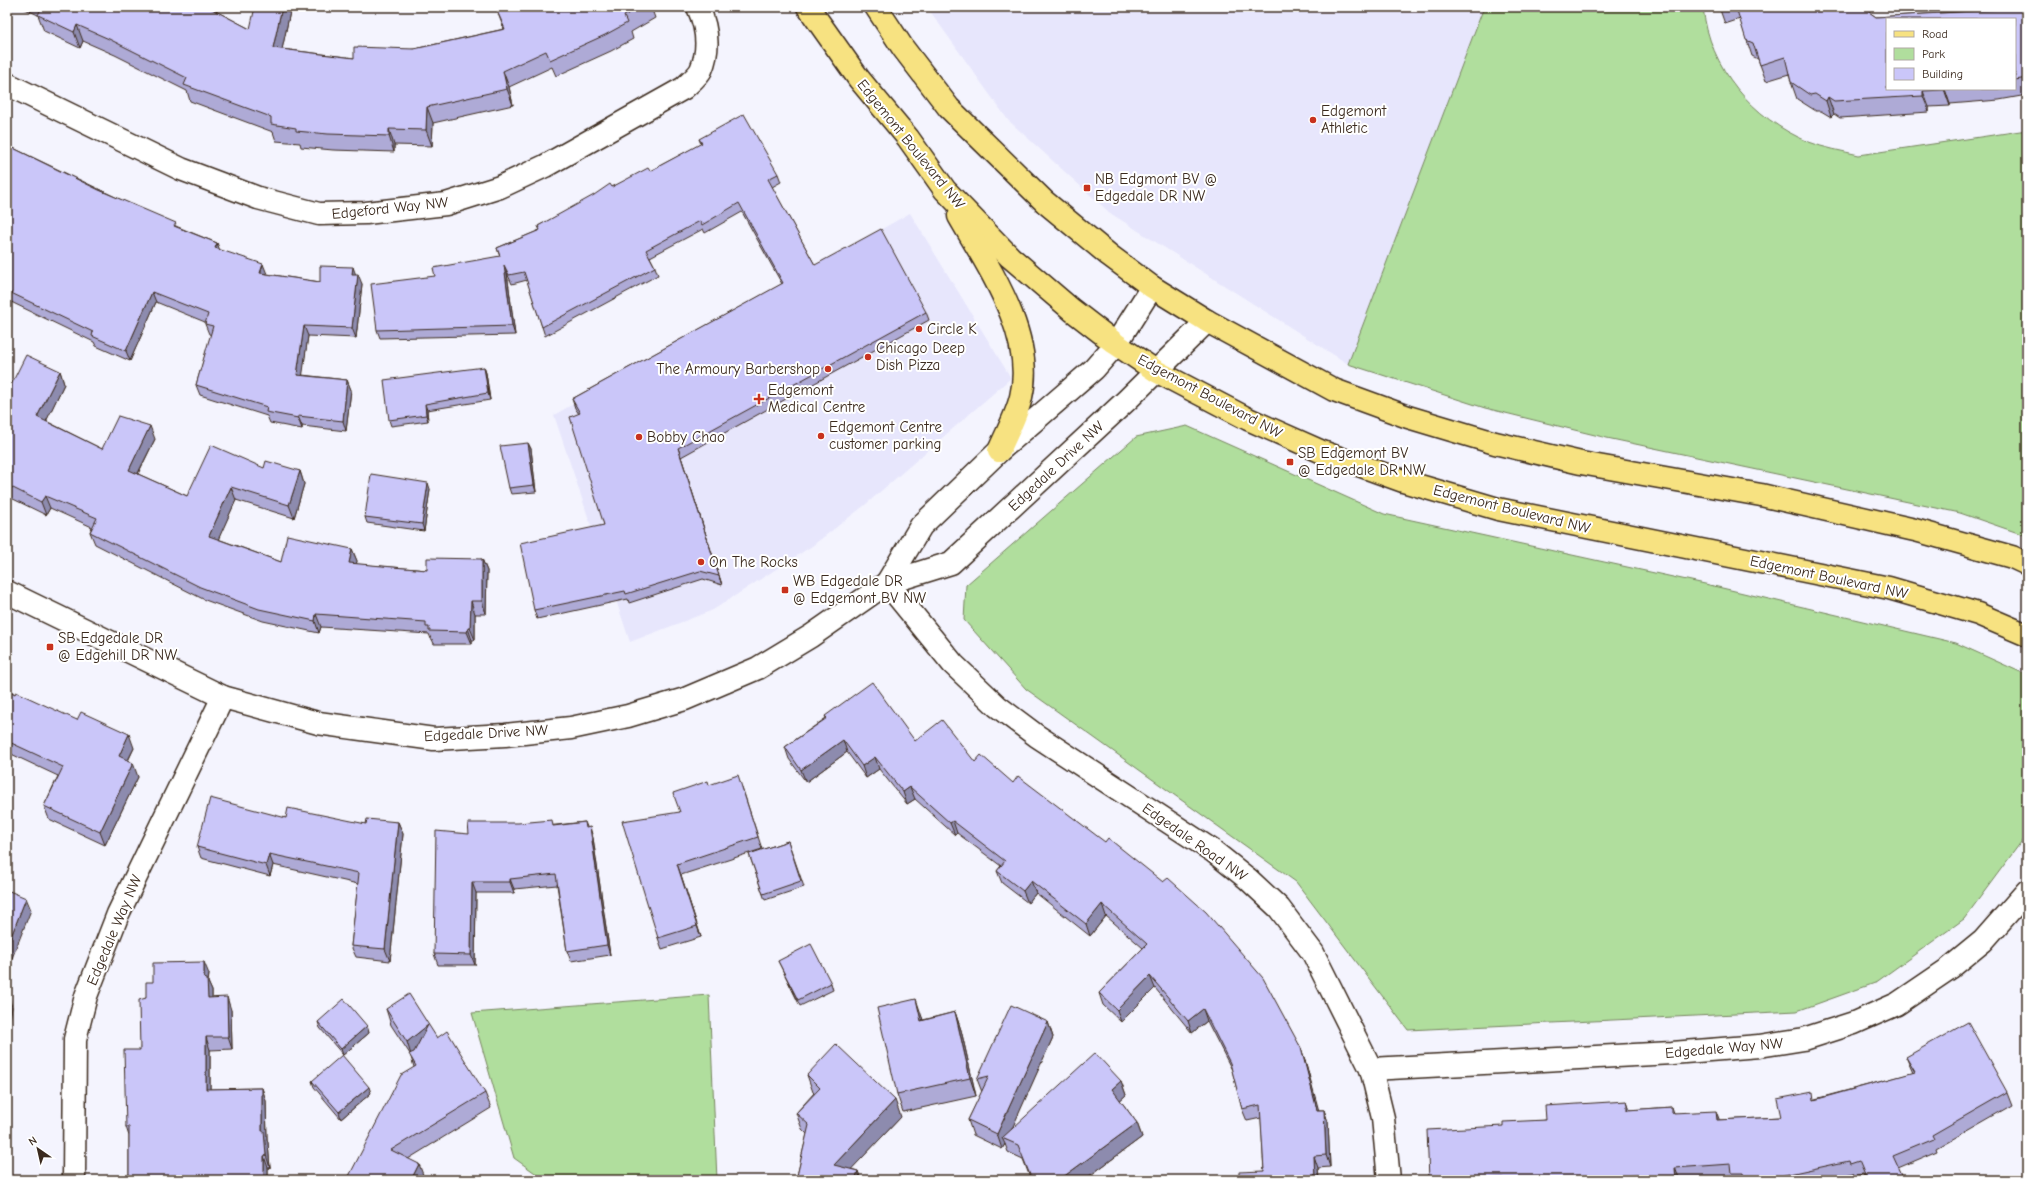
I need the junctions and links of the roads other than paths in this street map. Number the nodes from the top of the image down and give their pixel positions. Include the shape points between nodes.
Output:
1 (698, 7) edge
2 (808, 7) edge
3 (876, 7) edge
4 (7, 84) edge
5 (945, 190) junction
6 (1152, 287) junction
7 (1207, 321) junction
8 (1116, 344) junction
9 (1156, 371) junction
10 (999, 451) junction
11 (2027, 564) edge
12 (887, 583) junction
13 (7, 592) edge
14 (2027, 635) edge
15 (223, 697) junction
16 (2027, 891) edge
17 (1371, 1069) junction
18 (74, 1180) edge
19 (1389, 1180) edge

1 - 4 street, Edgeford Way NW via 707,35 706,52 700,71 684,88 545,166 500,187 446,204 406,209 319,214 258,198 181,169
2 - 5 main road, Edgemont Boulevard NW via 859,79 908,138
3 - 6 main road via 949,108 1045,202
5 - 8 main road, Edgemont Boulevard NW via 1010,257
5 - 10 main road via 999,287 1020,341 1025,367 1021,398
6 - 7 main road
6 - 8 street, Edgedale Drive NW
7 - 9 street, Edgedale Drive NW
7 - 11 main road via 1334,390 1408,417 1495,443 1581,463 1760,495 1915,530 2012,557
8 - 9 main road, Edgemont Boulevard NW
8 - 10 street, Edgedale Drive NW via 1094,369
9 - 12 street, Edgedale Drive NW via 951,564
9 - 14 main road, Edgemont Boulevard NW via 1248,419 1320,451 1404,482 1498,509 1889,588 1978,614
10 - 12 street, Edgedale Drive NW via 921,526
12 - 15 street, Edgedale Drive NW via 811,636 758,668 685,699 628,716 571,728 505,736 434,739 318,723
12 - 17 street, Edgedale Road NW via 953,664 997,706 1037,736 1213,851 1279,908 1313,953
13 - 15 street, Edgedale Drive NW
15 - 18 street, Edgedale Way NW via 118,914 86,996 75,1039
16 - 17 street, Edgedale Way NW via 1983,941 1950,968 1897,1004 1854,1023 1804,1039 1758,1046 1672,1053
17 - 19 street, Edgedale Road NW via 1383,1118

